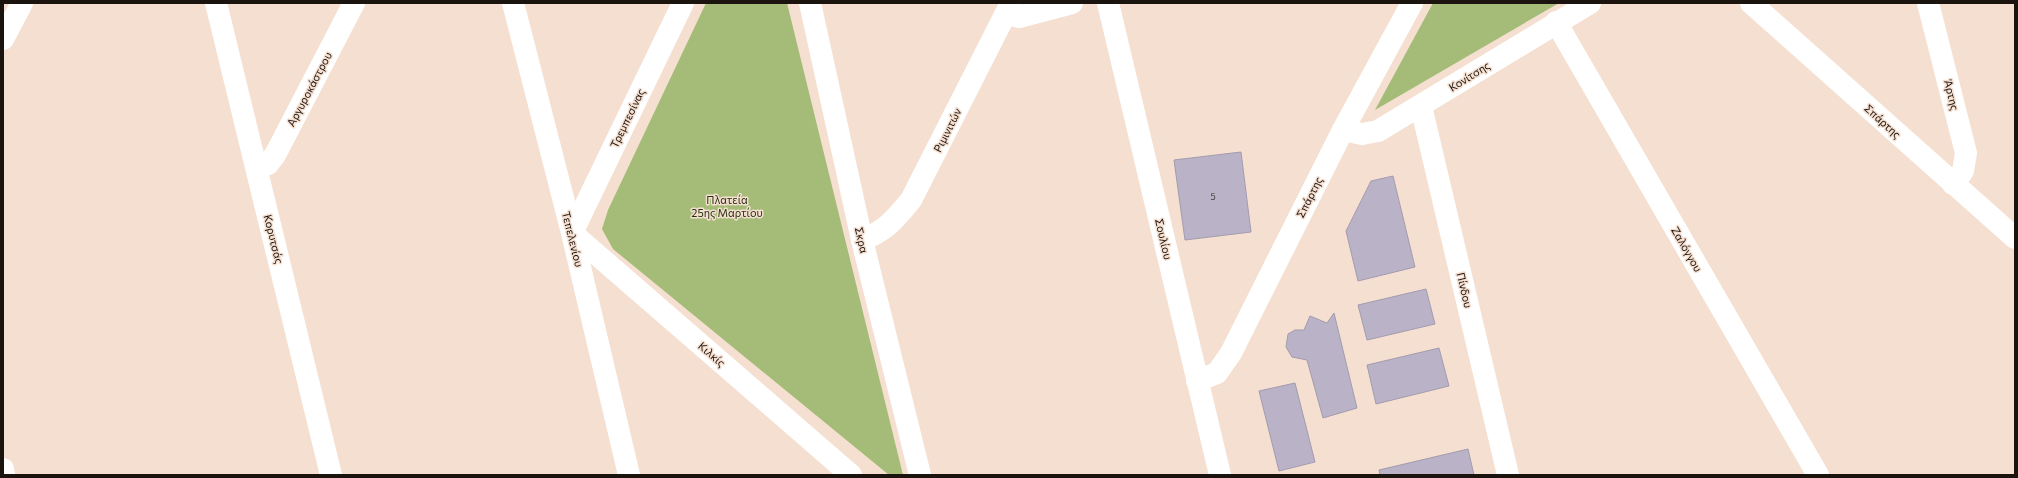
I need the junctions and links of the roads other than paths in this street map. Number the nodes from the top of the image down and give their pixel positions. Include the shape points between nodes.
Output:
1 (22, 3) edge
2 (216, 3) edge
3 (354, 3) edge
4 (513, 3) edge
5 (683, 3) edge
6 (810, 3) edge
7 (1072, 3) edge
8 (1108, 3) edge
9 (1412, 3) edge
10 (1590, 3) edge
11 (1751, 3) edge
12 (1928, 3) edge
13 (1009, 8) edge
14 (1556, 22) junction
15 (3, 39) edge
16 (1421, 106) junction
17 (1343, 130) junction
18 (257, 169) junction
19 (1953, 184) junction
20 (572, 234) junction
21 (2015, 238) edge
22 (862, 240) junction
23 (1197, 381) junction
24 (3, 470) edge
25 (4, 475) edge
26 (331, 475) edge
27 (629, 475) edge
28 (851, 475) edge
29 (920, 475) edge
30 (1220, 475) edge
31 (1508, 475) edge
32 (1818, 475) edge

1 - 15 street
2 - 18 street, Κορυτσάς
3 - 18 street, Αργυροκάστρου via 275,155 268,164
4 - 20 street, Τεπελενίου
5 - 20 street, Τρεμπεσίνας
6 - 22 street, Σκρα
7 - 13 street via 1019,17
8 - 23 street, Σουλίου
9 - 17 street, Σπάρτης
10 - 14 street, Κονίτσης
11 - 19 street, Σπάρτης
12 - 19 street, Άρτης via 1966,153 1963,171
13 - 22 street, Ριμινιτών via 911,200 892,223 878,234
14 - 16 street, Κονίτσης
14 - 32 street, Ζαλόγγου
16 - 17 street, Κονίτσης via 1378,130 1362,134
16 - 31 street, Πίνδου
17 - 23 street, Σπάρτης via 1231,353 1217,373
18 - 26 street, Κορυτσάς
19 - 21 street, Σπάρτης
20 - 27 street, Τεπελενίου
20 - 28 street, Κιλκίς
22 - 29 street, Σκρα
23 - 30 street, Σουλίου
24 - 25 street

